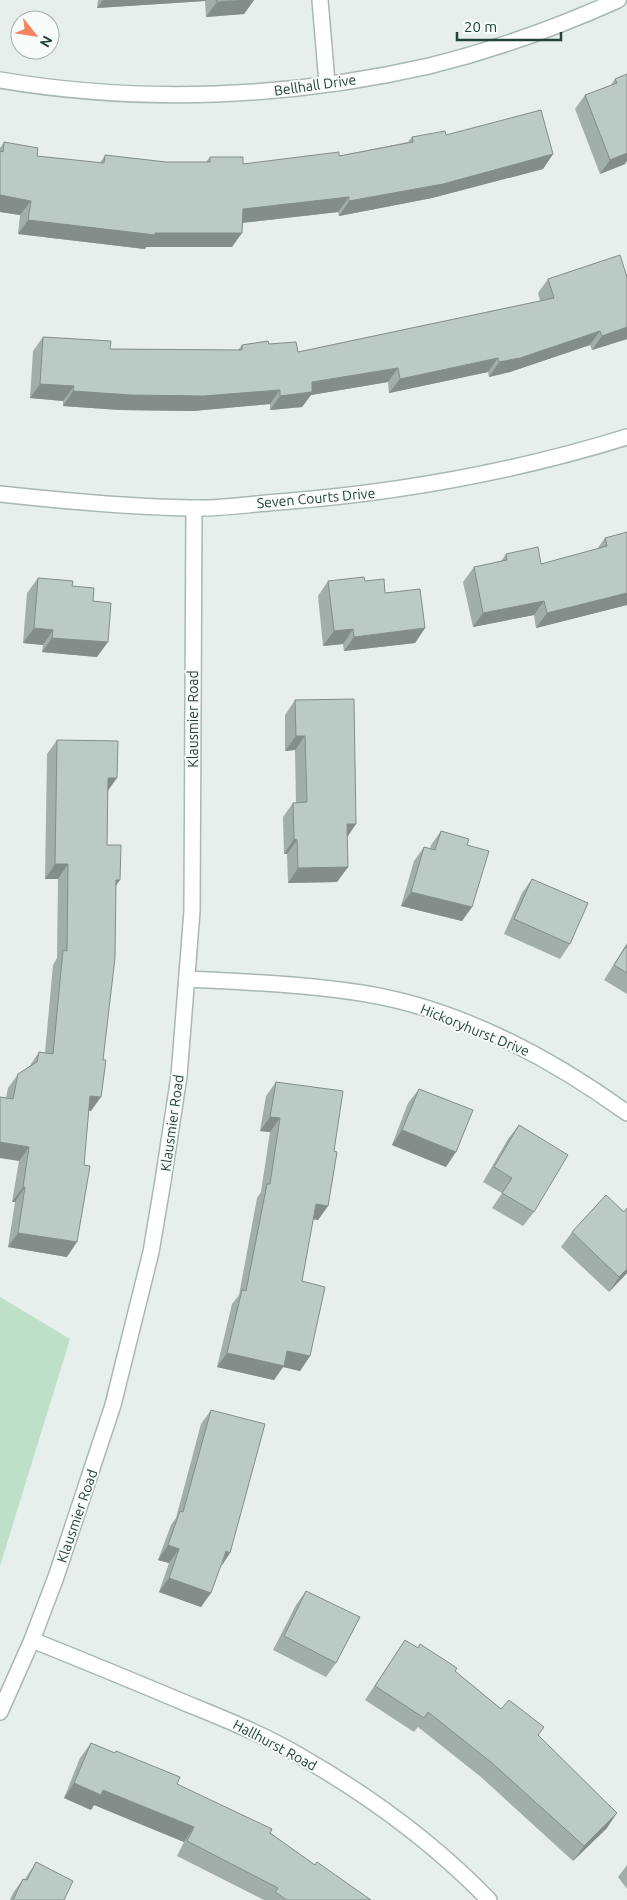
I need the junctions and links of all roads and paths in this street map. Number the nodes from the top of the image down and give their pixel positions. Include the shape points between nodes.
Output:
1 (320, 0) edge
2 (618, 0) edge
3 (0, 80) edge
4 (327, 83) junction
5 (627, 437) edge
6 (0, 494) edge
7 (194, 508) junction
8 (187, 979) junction
9 (627, 1113) edge
10 (32, 1640) junction
11 (0, 1712) edge
12 (489, 1900) edge

1 - 4 street
2 - 4 street, Bellhall Drive via 491,48 421,67
3 - 4 street, Bellhall Drive via 93,91 197,95 252,93
5 - 7 street, Seven Courts Drive via 526,466 402,490
6 - 7 street, Seven Courts Drive
7 - 8 street, Klausmier Road via 192,911
8 - 9 street, Hickoryhurst Drive via 303,985 362,993 414,1005 461,1021 547,1060
8 - 10 street, Klausmier Road via 179,1076 146,1272 113,1405 60,1568
10 - 11 street, Klausmier Road
10 - 12 street, Hallhurst Road via 220,1717 299,1755 408,1829 451,1863

